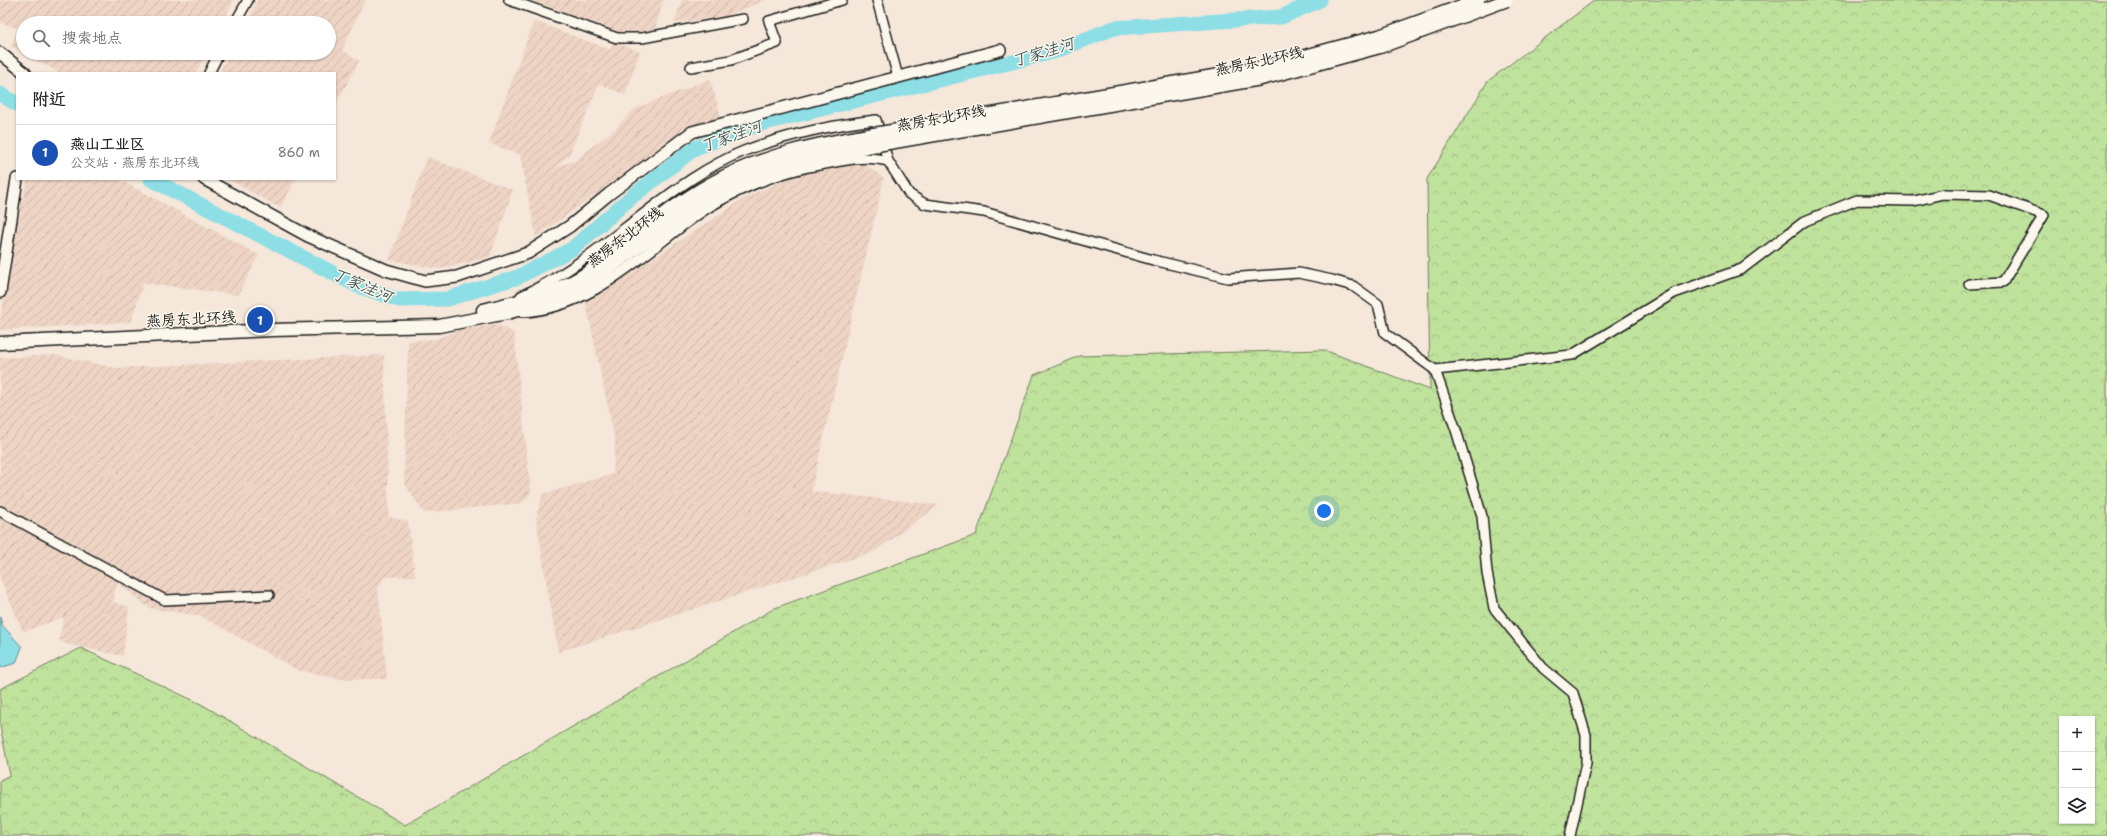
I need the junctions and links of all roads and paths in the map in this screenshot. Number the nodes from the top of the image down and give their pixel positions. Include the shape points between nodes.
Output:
1 (248, 0) edge
2 (509, 0) edge
3 (842, 0) edge
4 (876, 0) edge
5 (1478, 0) edge
6 (1507, 0) edge
7 (239, 16) edge
8 (743, 19) dead end
9 (1000, 50) dead end
10 (0, 53) edge
11 (216, 60) edge
12 (691, 67) dead end
13 (25, 72) edge
14 (210, 72) edge
15 (898, 77) junction
16 (876, 140) junction
17 (888, 161) junction
18 (17, 180) edge
19 (206, 180) edge
20 (1969, 284) dead end
21 (0, 292) edge
22 (502, 309) junction
23 (0, 343) edge
24 (1435, 370) junction
25 (0, 511) edge
26 (269, 595) dead end
27 (1570, 836) edge

1 - 7 street
2 - 8 street via 617,38 642,38
3 - 12 street via 769,21 777,42 731,60
4 - 15 street
5 - 16 main road, 燕房东北环线, bridge via 1379,36 1260,68
6 - 16 main road, 燕房东北环线, bridge via 1380,46 1261,79
9 - 15 street
10 - 13 street
11 - 14 street
15 - 19 street via 692,132 570,226 528,253 457,277 425,281 386,270 308,236
16 - 22 main road, 燕房东北环线 via 808,158 744,179 712,195 680,216 594,280 548,302
17 - 22 street via 867,157 819,165 781,175 747,188 710,207 614,278 570,302 536,311
17 - 22 street via 876,120 793,136 743,152 700,174 553,280
17 - 24 street via 908,194 925,204 984,212 1153,260 1228,278 1299,272 1354,286 1378,304 1384,333
18 - 21 street
20 - 24 street via 2002,282 2044,215 1989,196 1943,194 1914,201 1857,200 1805,221 1742,270 1674,293 1572,355
22 - 23 main road, 燕房东北环线 via 439,326 272,330
24 - 27 street via 1482,516 1487,573 1494,608 1543,668 1573,693 1586,734 1586,763
25 - 26 street via 165,600

